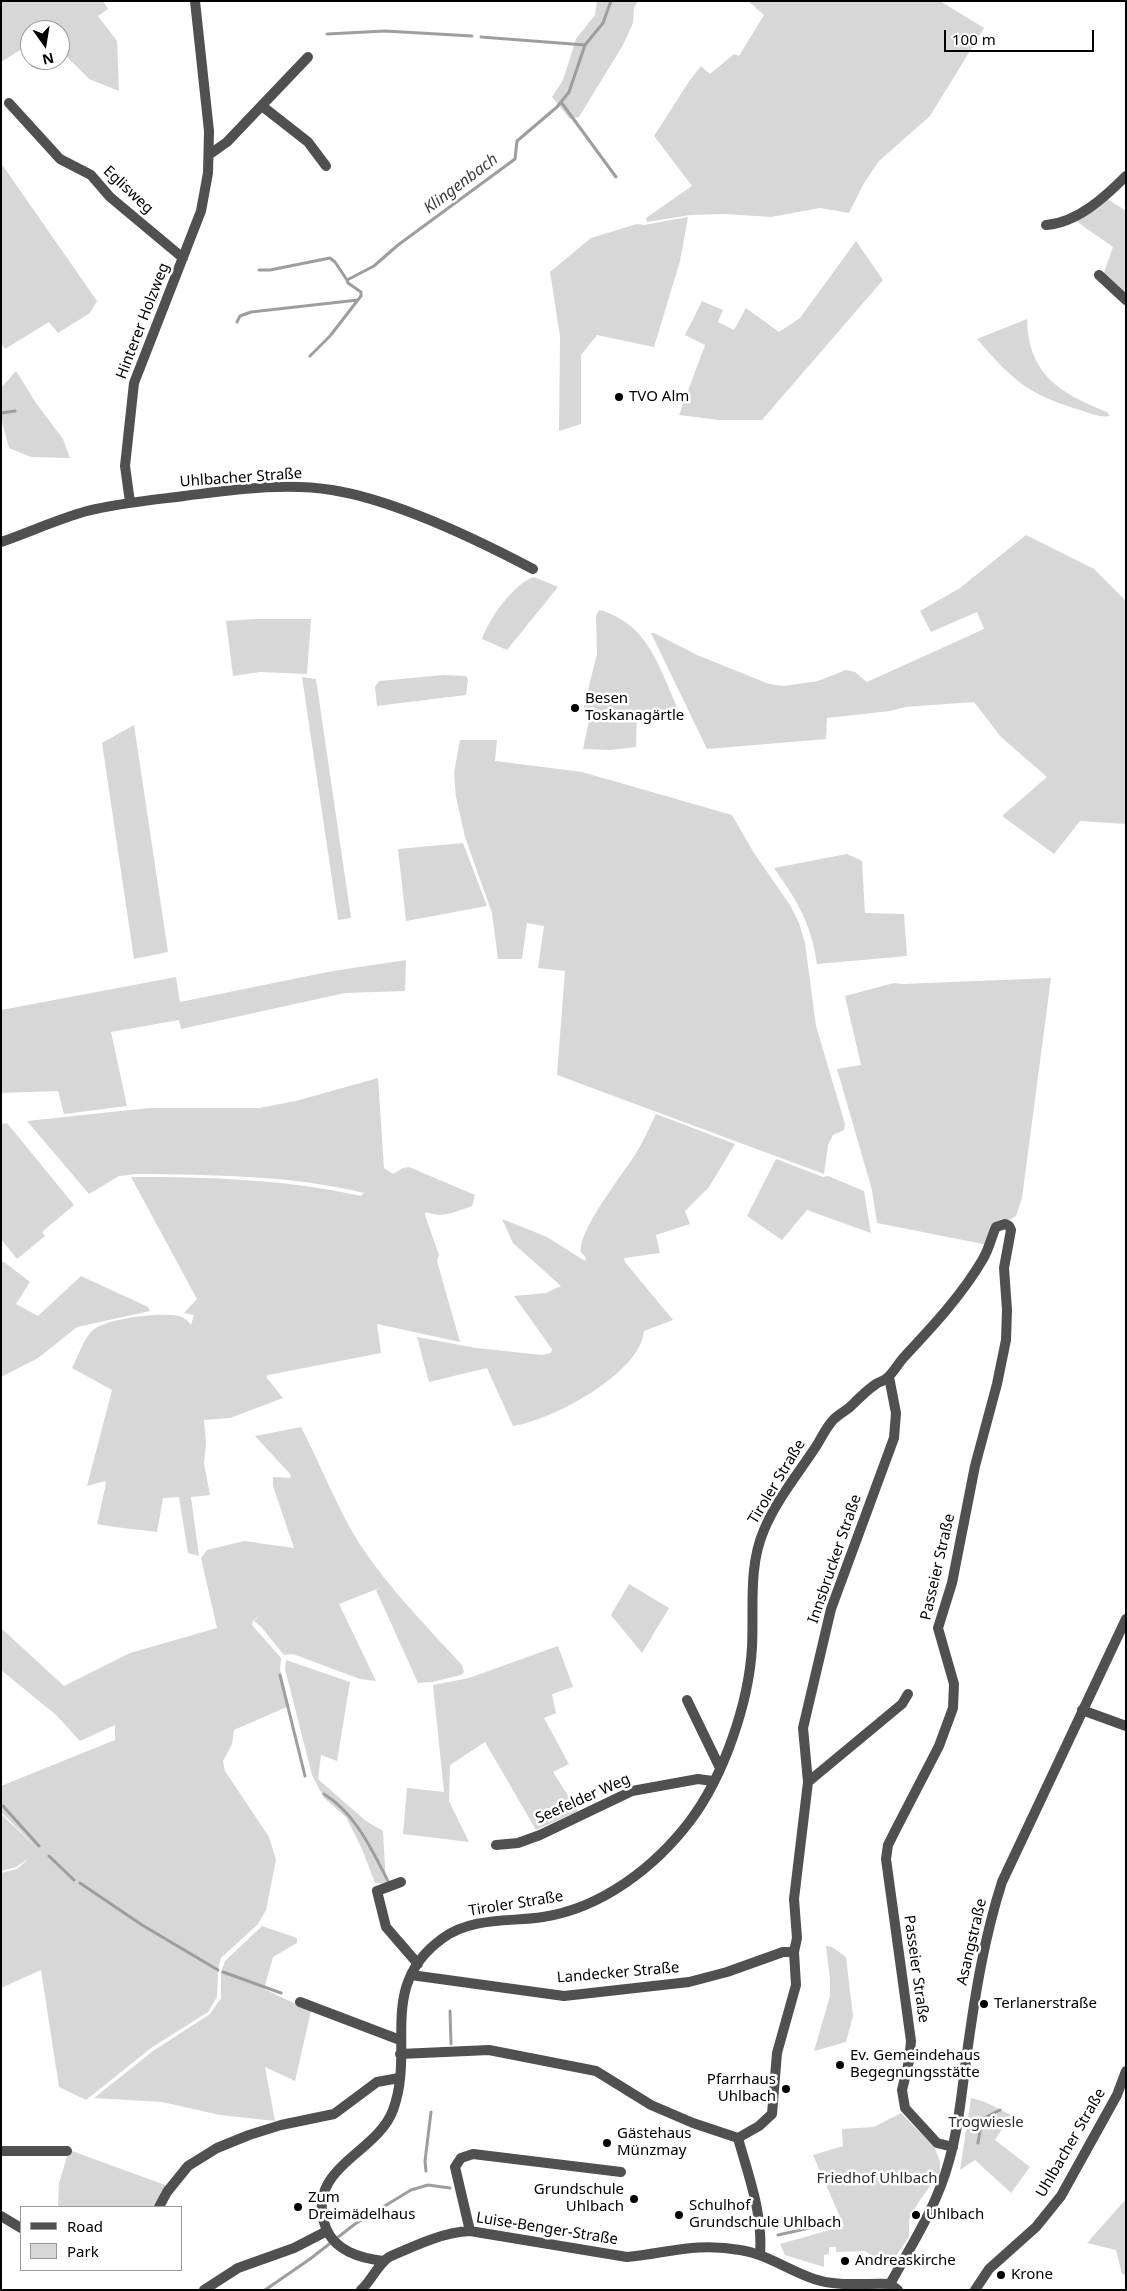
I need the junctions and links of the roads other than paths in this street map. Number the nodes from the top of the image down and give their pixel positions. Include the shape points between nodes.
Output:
1 (195, 1) edge
2 (308, 57) dead end
3 (9, 103) dead end
4 (262, 106) junction
5 (210, 154) junction
6 (326, 166) dead end
7 (1126, 176) edge
8 (1046, 225) dead end
9 (183, 258) junction
10 (1099, 275) dead end
11 (1126, 300) edge
12 (130, 502) junction
13 (1, 542) edge
14 (533, 569) dead end
15 (889, 1377) junction
16 (833, 1420) joint
17 (1126, 1619) edge
18 (908, 1694) dead end
19 (687, 1700) dead end
20 (1082, 1710) junction
21 (1126, 1726) edge
22 (720, 1768) junction
23 (713, 1781) junction
24 (808, 1782) junction
25 (496, 1845) dead end
26 (401, 1882) dead end
27 (794, 1952) junction
28 (418, 1964) junction
29 (411, 1975) junction
30 (300, 2002) dead end
31 (400, 2040) junction
32 (400, 2054) junction
33 (1126, 2071) edge
34 (399, 2078) junction
35 (738, 2138) junction
36 (953, 2147) junction
37 (1, 2151) edge
38 (67, 2151) dead end
39 (621, 2172) dead end
40 (160, 2206) edge
41 (1, 2216) edge
42 (20, 2227) edge
43 (470, 2231) junction
44 (328, 2233) junction
45 (760, 2255) junction
46 (382, 2261) junction
47 (894, 2287) edge
48 (204, 2290) edge
49 (361, 2290) edge
50 (974, 2290) edge

1 - 5 street, Hinterer Holzweg
2 - 4 street
3 - 9 street, Eglisweg via 60,159 91,175 110,197
4 - 5 street via 224,145
4 - 6 street via 310,144
5 - 9 street, Hinterer Holzweg via 204,200
7 - 8 street via 1085,210 1061,222
9 - 12 street, Hinterer Holzweg via 134,383 125,466
10 - 11 street
12 - 13 street, Uhlbacher Straße via 82,512
12 - 14 street, Uhlbacher Straße via 263,488 332,490 420,518 486,545
15 - 16 street, Passeier Straße via 874,1385
15 - 24 street, Innsbrucker Straße via 896,1413 894,1438 831,1609 803,1728
15 - 36 street, Passeier Straße via 968,1281 985,1256 995,1229 1008,1225 1011,1230 1004,1272 1006,1340 975,1466 952,1583 938,1628 954,1684 953,1708 939,1746 888,1845 886,1859 911,2041 902,2090 905,2108 937,2143
16 - 22 street, Tiroler Straße via 782,1497 760,1540 754,1572 752,1656 747,1688 738,1723
17 - 20 street, Asangstraße
18 - 24 street via 902,1704
19 - 22 street
20 - 21 street
20 - 36 street, Asangstraße via 1002,1882 992,1913 979,1971
22 - 23 street, Tiroler Straße
23 - 25 street, Seefelder Weg via 698,1779 632,1791 540,1835 518,1843
23 - 28 street, Tiroler Straße via 695,1814 678,1835 645,1867 610,1893 558,1914 468,1925 446,1936
24 - 27 street, Innsbrucker Straße via 794,1899 797,1938
26 - 28 street via 377,1892 386,1927
27 - 29 street, Landecker Straße via 783,1952 689,1982 564,1996
27 - 35 street, Innsbrucker Straße via 796,1985 777,2053 772,2114
28 - 29 street, Tiroler Straße
29 - 31 street, Tiroler Straße via 402,2002
30 - 31 street
31 - 32 street, Tiroler Straße
32 - 34 street, Tiroler Straße
32 - 35 street via 489,2050 596,2071 651,2105
33 - 50 street, Uhlbacher Straße via 1117,2095 1061,2196 1036,2227 989,2269
34 - 40 street via 377,2082 334,2114 249,2134 217,2148 188,2166
34 - 44 street, Tiroler Straße via 395,2106 388,2121 327,2185 322,2207
35 - 45 street via 760,2214
36 - 47 street, Asangstraße via 936,2200
37 - 38 street
39 - 43 street via 466,2155 455,2167
41 - 42 street
43 - 45 street, Luise-Benger-Straße via 627,2257 705,2246
43 - 46 street, Luise-Benger-Straße via 438,2238
44 - 46 street via 354,2255
44 - 48 street via 238,2268
45 - 47 street, Luise-Benger-Straße via 821,2281
46 - 49 street

